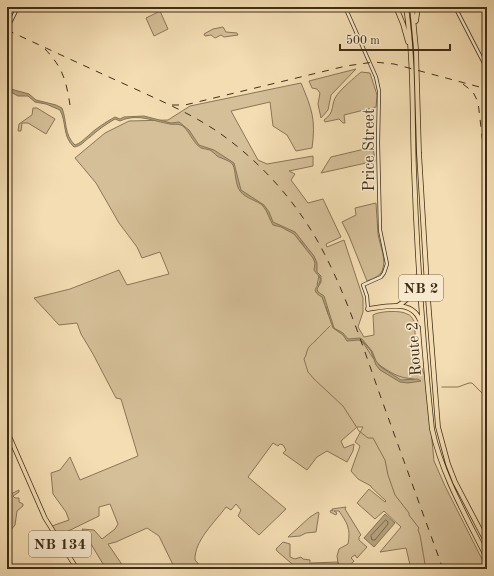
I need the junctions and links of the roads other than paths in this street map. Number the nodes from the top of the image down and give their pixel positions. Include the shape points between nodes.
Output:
1 (18, 7) edge
2 (345, 7) edge
3 (396, 7) edge
4 (406, 7) edge
5 (412, 7) edge
6 (418, 7) edge
7 (455, 7) edge
8 (7, 29) edge
9 (415, 41) junction
10 (411, 65) junction
11 (487, 68) edge
12 (419, 258) junction
13 (398, 305) junction
14 (368, 309) joint
15 (425, 344) junction
16 (7, 431) edge
17 (487, 543) edge
18 (487, 558) edge
19 (76, 569) edge

1 - 8 street
2 - 14 street, Price Street via 376,78 379,91 380,230 387,264 381,277 363,285
3 - 10 highway via 406,30
4 - 10 highway, Route 2 / NB 2
5 - 9 highway, Route 2 / NB 2
6 - 9 highway
7 - 11 street
9 - 17 highway, Route 2 / NB 2 via 419,153 438,427 448,464
10 - 12 highway, Route 2 / NB 2
12 - 13 highway via 415,290
12 - 15 highway, Route 2 / NB 2
13 - 14 highway
13 - 15 highway via 417,314
15 - 18 highway, Route 2 / NB 2 via 432,429 437,451 450,485
16 - 19 main road, NB 134 via 45,518

